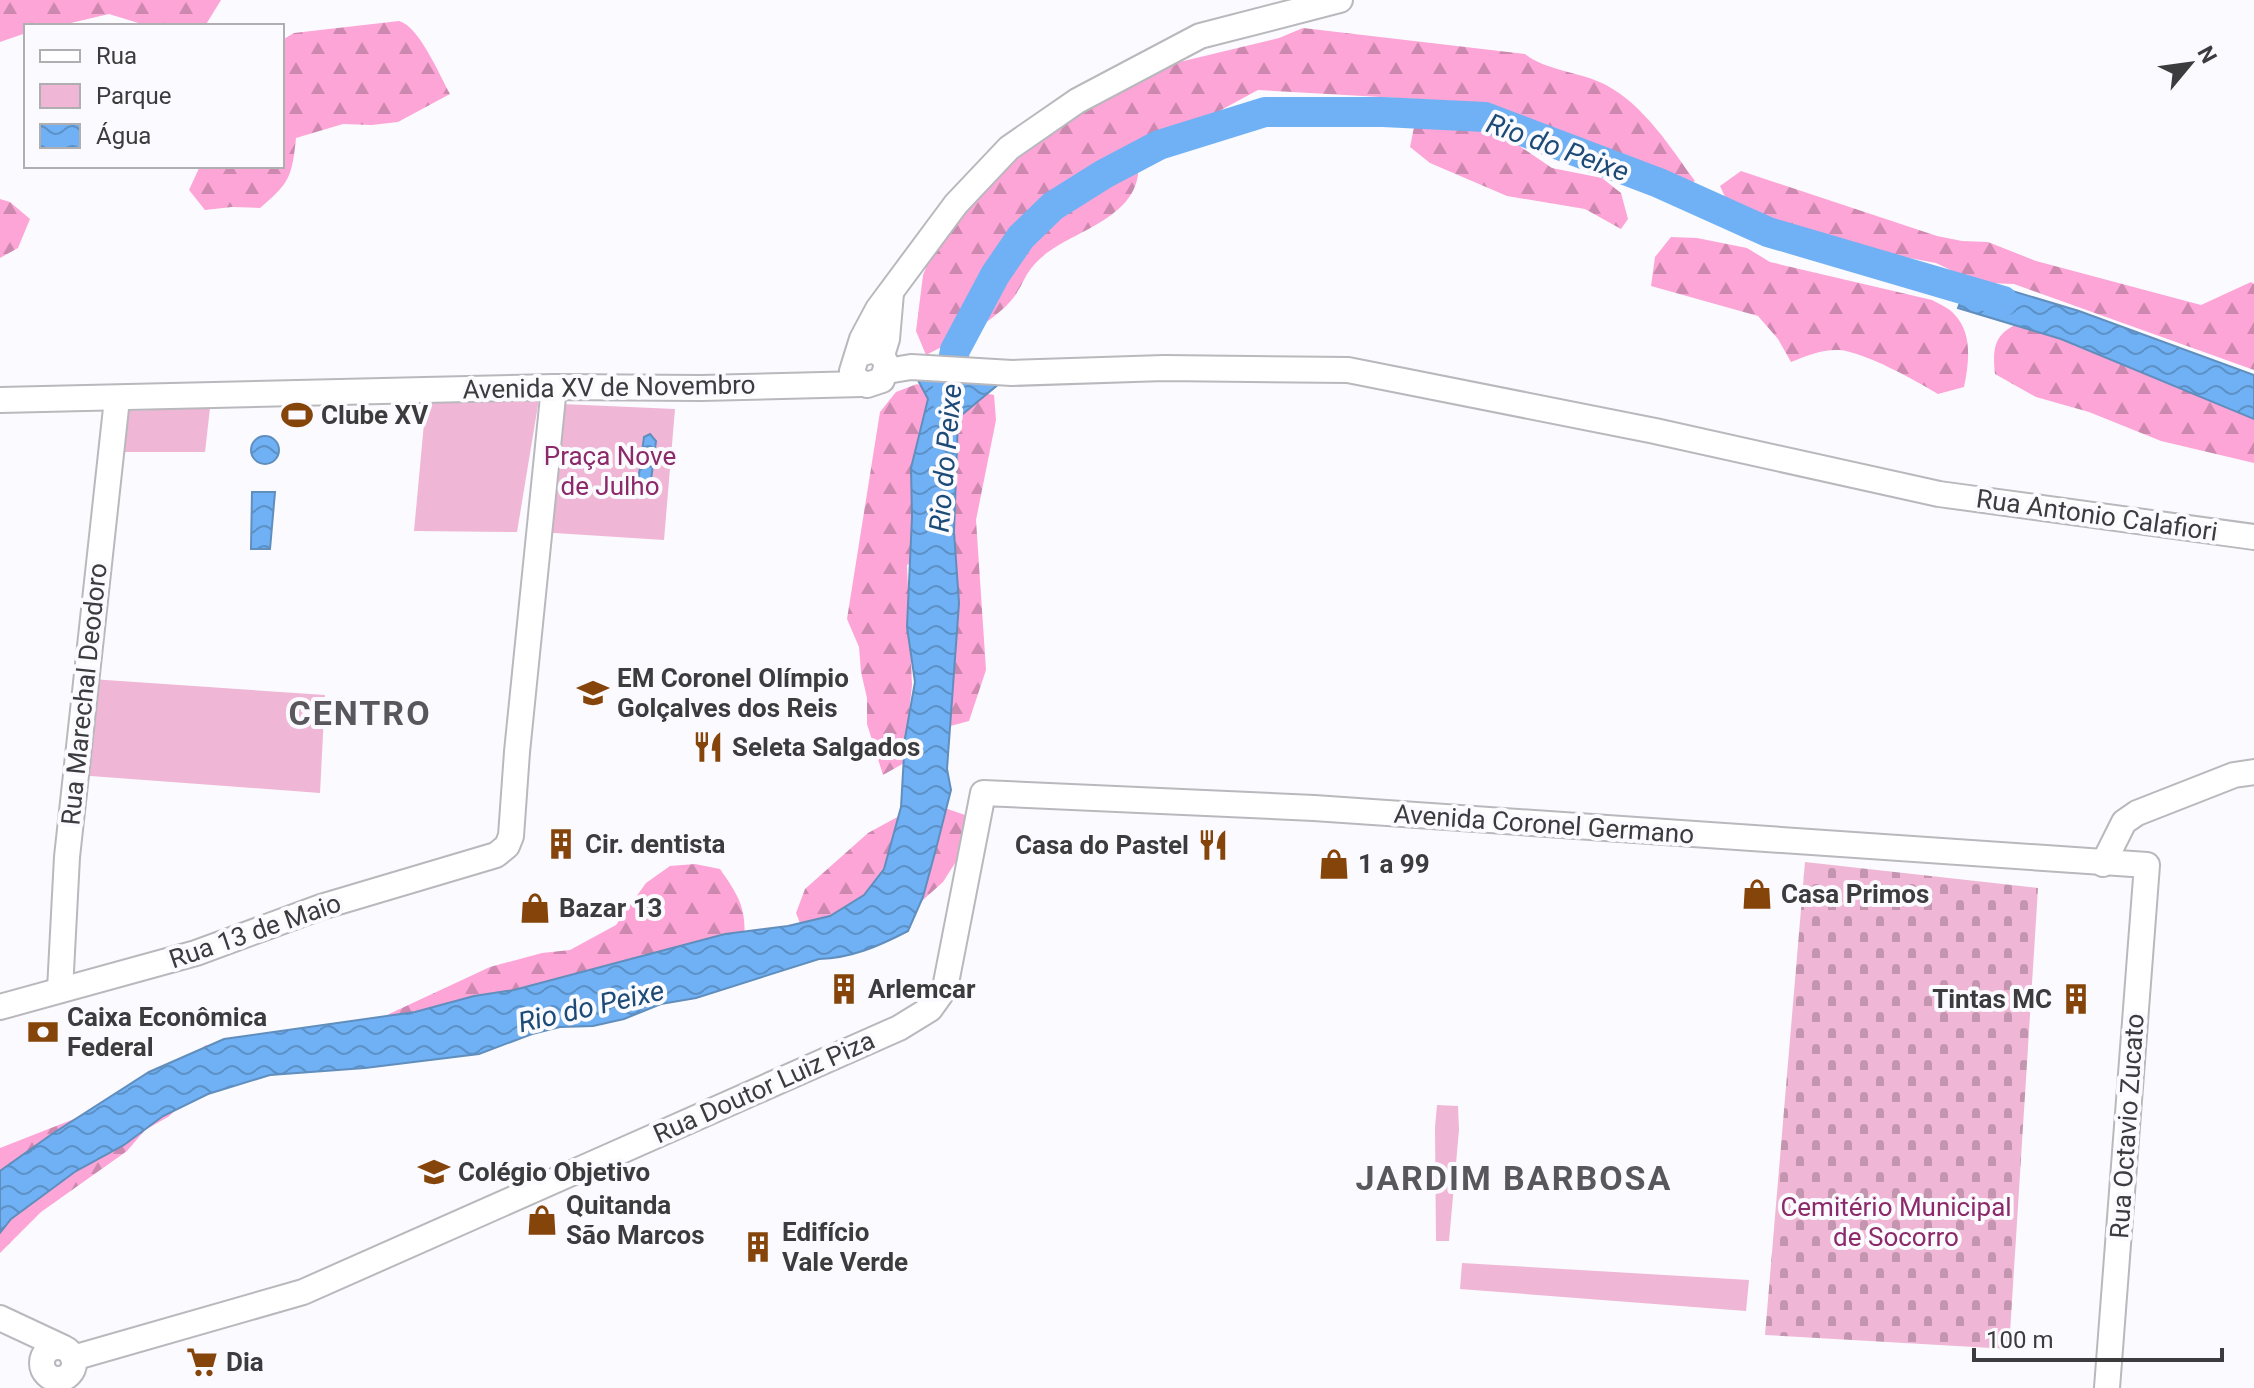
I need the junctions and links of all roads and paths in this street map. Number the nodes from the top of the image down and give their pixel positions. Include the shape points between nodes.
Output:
1 (1340, 0) edge
2 (891, 291) junction
3 (856, 358) junction
4 (893, 364) junction
5 (786, 384) junction
6 (862, 384) junction
7 (554, 387) junction
8 (117, 399) junction
9 (0, 400) edge
10 (2254, 537) edge
11 (2254, 772) edge
12 (983, 793) joint
13 (2103, 864) junction
14 (2147, 865) joint
15 (60, 990) junction
16 (0, 1007) edge
17 (3, 1320) edge
18 (60, 1372) edge
19 (2107, 1388) edge

1 - 2 street via 1200,36 1077,101 1009,148 956,204
2 - 3 street
2 - 4 street via 887,339
3 - 4 street via 872,350
3 - 5 street, Avenida XV de Novembro
3 - 6 street via 852,371
4 - 6 street via 878,383
4 - 10 street, Rua Antonio Calafiori via 1012,373 1348,370 1939,494
5 - 6 street, Avenida XV de Novembro
5 - 7 street, Avenida XV de Novembro
7 - 8 street, Avenida XV de Novembro
7 - 15 street, Rua 13 de Maio via 507,846 496,855 321,907 196,953
8 - 9 street, Avenida XV de Novembro
8 - 15 street, Rua Marechal Deodoro via 67,857
11 - 13 street via 2137,813 2124,822
12 - 13 street, Avenida Coronel Germano via 1314,808
12 - 18 street, Rua Doutor Luiz Piza via 945,988 930,1009 899,1028 303,1292
13 - 14 street, Avenida Coronel Germano
14 - 19 street, Rua Octavio Zucato
15 - 16 street, Rua 13 de Maio
17 - 18 street

